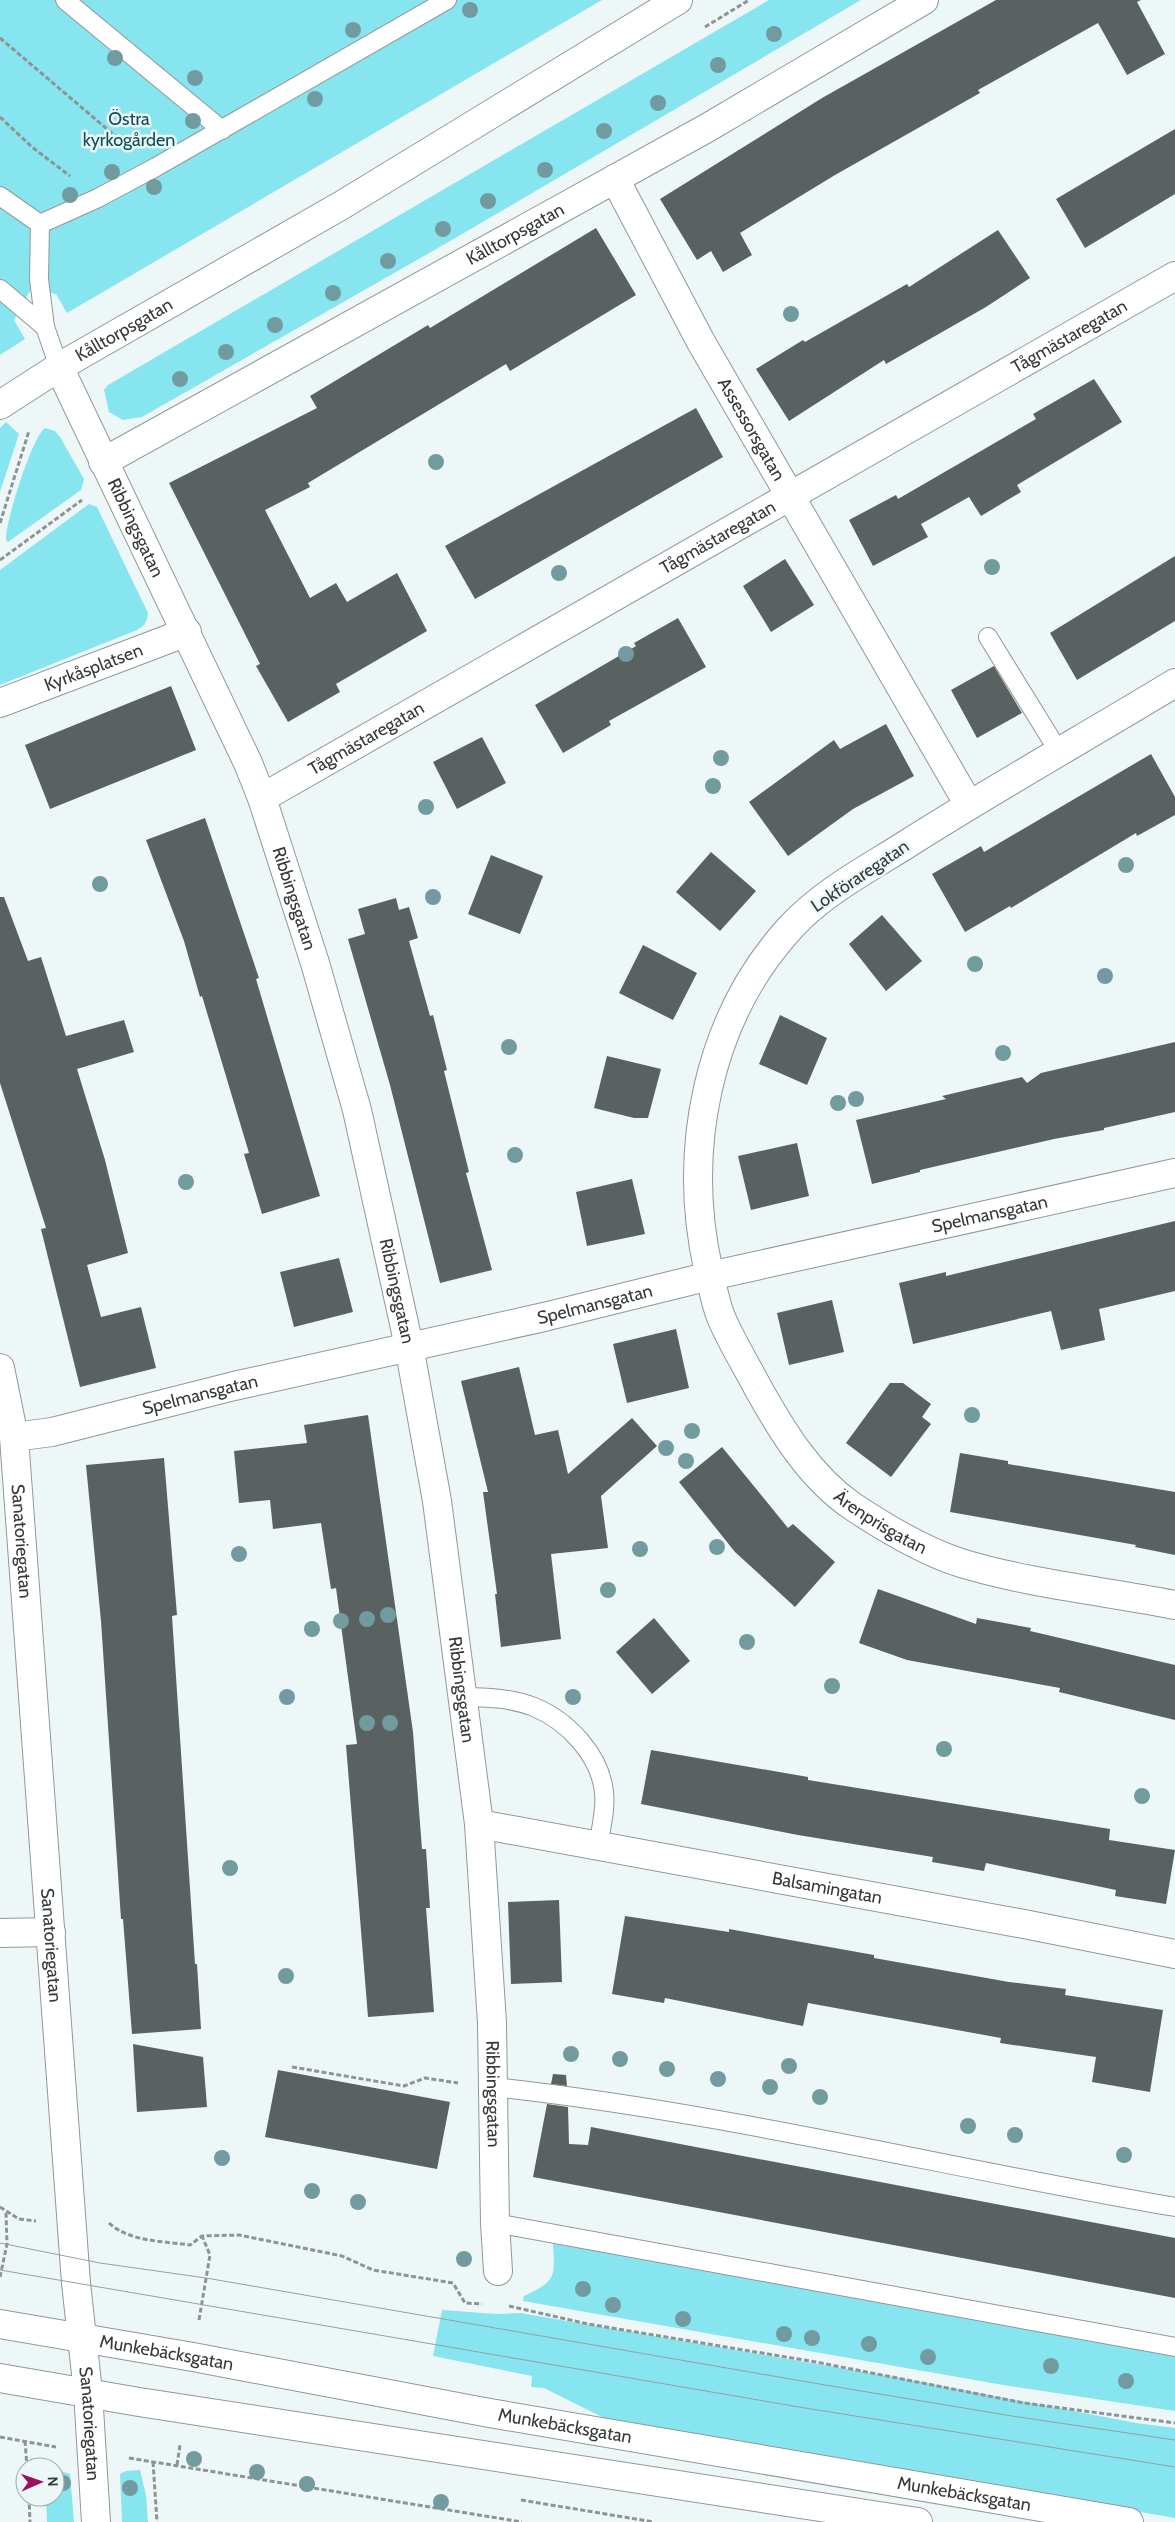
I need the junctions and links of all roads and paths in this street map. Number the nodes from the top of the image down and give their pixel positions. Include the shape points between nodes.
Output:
1 (65, 0) edge
2 (447, 0) edge
3 (678, 0) edge
4 (924, 0) edge
5 (0, 38) edge
6 (0, 116) edge
7 (222, 130) junction
8 (156, 168) junction
9 (616, 179) junction
10 (0, 196) edge
11 (98, 198) junction
12 (40, 224) junction
13 (1175, 276) edge
14 (0, 289) edge
15 (45, 327) junction
16 (59, 367) junction
17 (0, 405) edge
18 (108, 472) junction
19 (791, 496) junction
20 (0, 560) edge
21 (187, 632) junction
22 (988, 637) dead end
23 (1175, 683) edge
24 (0, 703) edge
25 (1059, 752) junction
26 (262, 798) junction
27 (969, 804) junction
28 (1175, 1173) edge
29 (710, 1276) junction
30 (409, 1346) junction
31 (0, 1368) edge
32 (14, 1437) junction
33 (1175, 1605) edge
34 (462, 1697) junction
35 (479, 1824) junction
36 (598, 1846) junction
37 (51, 1932) junction
38 (0, 1933) edge
39 (1175, 1954) edge
40 (292, 2066) dead end
41 (493, 2087) junction
42 (0, 2207) edge
43 (1175, 2207) edge
44 (6, 2213) junction
45 (72, 2221) junction
46 (495, 2223) junction
47 (498, 2271) dead end
48 (0, 2277) edge
49 (485, 2304) dead end
50 (505, 2306) dead end
51 (0, 2324) edge
52 (82, 2338) junction
53 (1175, 2347) edge
54 (0, 2378) edge
55 (88, 2392) junction
56 (1175, 2424) edge
57 (0, 2437) edge
58 (25, 2441) junction
59 (93, 2454) junction
60 (26, 2457) edge
61 (153, 2462) junction
62 (29, 2507) edge
63 (30, 2522) edge
64 (96, 2522) edge
65 (157, 2522) edge
66 (522, 2522) edge
67 (918, 2522) edge
68 (1129, 2522) edge

1 - 7 lane
2 - 7 lane
3 - 16 street, Kålltorpsgatan via 342,205
4 - 9 street, Kålltorpsgatan
5 - 8 path
6 - 11 path via 32,147
7 - 8 lane
8 - 11 lane
9 - 18 street, Kålltorpsgatan
9 - 19 street, Assessorsgatan via 701,342
10 - 12 lane
11 - 12 lane
12 - 15 lane via 39,279
13 - 19 street, Tågmästaregatan
14 - 15 lane
15 - 16 lane
16 - 17 street
16 - 18 street, Ribbingsgatan
18 - 20 path via 86,497
18 - 21 street, Ribbingsgatan
19 - 26 street, Tågmästaregatan
19 - 27 street, Assessorsgatan
21 - 24 street, Kyrkåsplatsen
21 - 26 street, Ribbingsgatan
22 - 25 lane
23 - 25 street, Lokföraregatan
25 - 27 street, Lokföraregatan
26 - 30 street, Ribbingsgatan via 358,1110
27 - 29 street, Lokföraregatan via 816,901 760,965 733,1012 711,1074 702,1114 698,1201
28 - 29 street, Spelmansgatan
29 - 30 street, Spelmansgatan
29 - 33 street, Ärenprisgatan via 721,1316 770,1409 820,1479 850,1504 893,1531 961,1562
30 - 32 street, Spelmansgatan via 52,1432
30 - 34 street, Ribbingsgatan via 448,1574
31 - 32 street, Sanatoriegatan
32 - 37 street, Sanatoriegatan
34 - 35 street, Ribbingsgatan
34 - 36 lane via 489,1698 534,1707 552,1717 581,1742 597,1767 604,1793
35 - 36 street, Balsamingatan
35 - 41 street, Ribbingsgatan
36 - 39 street, Balsamingatan
37 - 38 street
37 - 45 street, Sanatoriegatan
40 - 41 path via 404,2086 425,2078
41 - 43 lane via 677,2112
41 - 46 street, Ribbingsgatan
42 - 44 path
44 - 45 path via 32,2221
44 - 48 path via 7,2244
45 - 49 path via 109,2223 130,2236 190,2245 202,2236 238,2235 342,2256 373,2270 453,2283 465,2303
45 - 52 street, Sanatoriegatan
46 - 47 street, Ribbingsgatan
46 - 53 lane
50 - 56 path via 1024,2403
51 - 52 street, Munkebäcksgatan
52 - 55 street, Sanatoriegatan
52 - 68 street, Munkebäcksgatan via 493,2414
54 - 55 street, Munkebäcksgatan
55 - 59 street, Sanatoriegatan
55 - 67 street, Munkebäcksgatan
57 - 58 path
58 - 59 path
58 - 60 path
59 - 61 path
59 - 64 street, Sanatoriegatan
61 - 65 path
61 - 66 path
62 - 63 path

